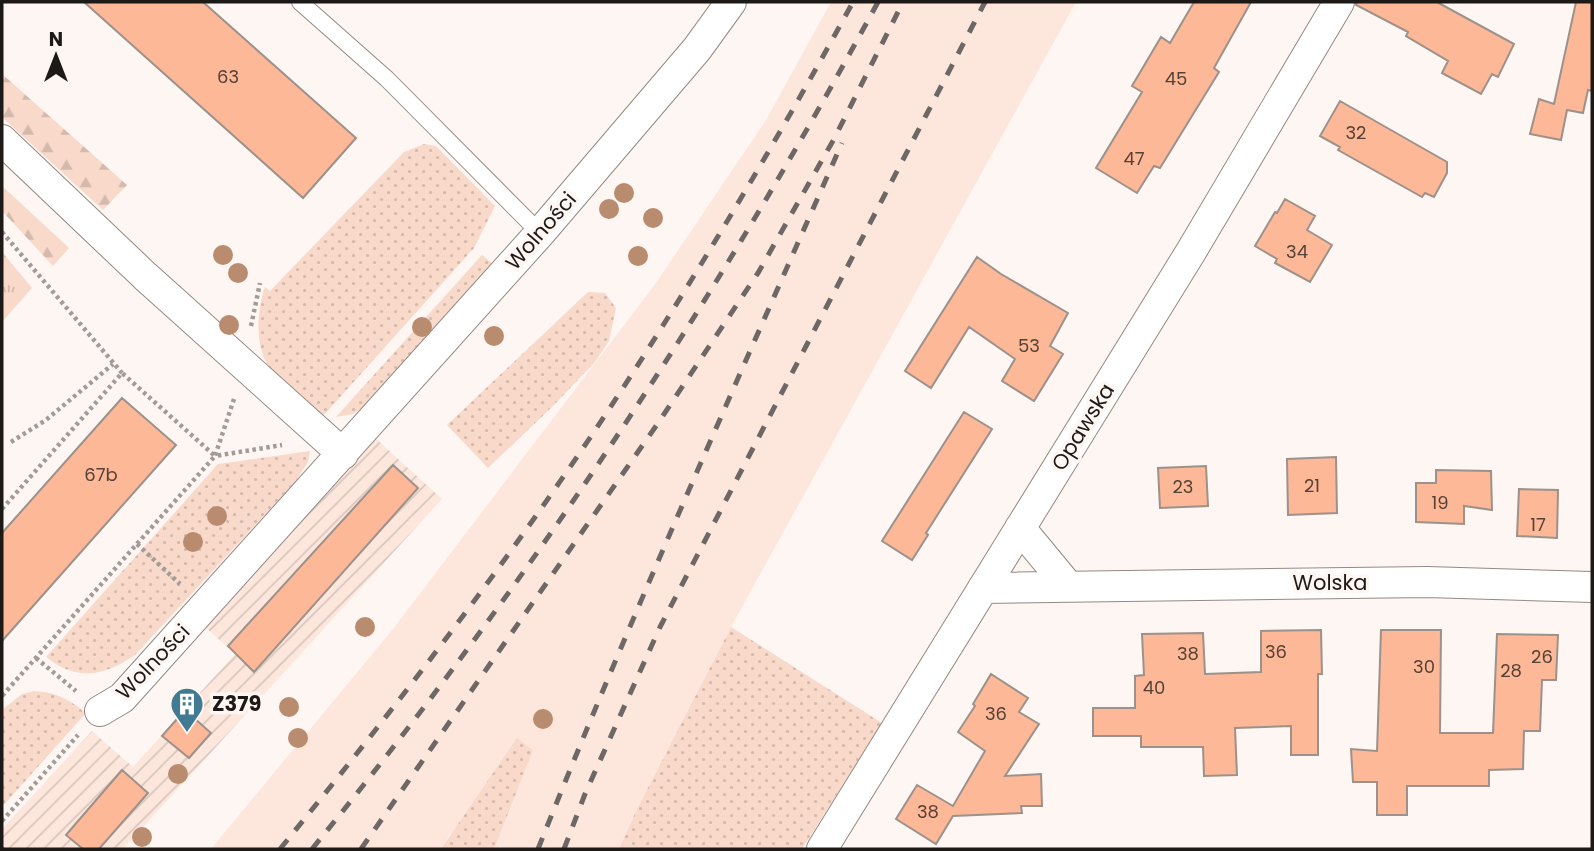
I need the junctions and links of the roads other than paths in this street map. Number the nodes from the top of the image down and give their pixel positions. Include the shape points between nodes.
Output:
1 (300, 2) edge
2 (731, 2) edge
3 (1339, 2) edge
4 (2, 139) edge
5 (540, 233) junction
6 (343, 454) junction
7 (1020, 528) junction
8 (1068, 586) junction
9 (1592, 587) edge
10 (983, 588) junction
11 (100, 711) road end
12 (822, 849) edge

1 - 5 lane via 387,79
2 - 5 street, Wolności via 697,49
3 - 7 street, Opawska
4 - 6 street via 145,276
5 - 6 street, Wolności
6 - 11 street, Wolności via 122,698
7 - 8 street
7 - 10 street, Opawska
8 - 9 street, Wolska via 1427,582
8 - 10 street, Wolska
10 - 12 street, Opawska

